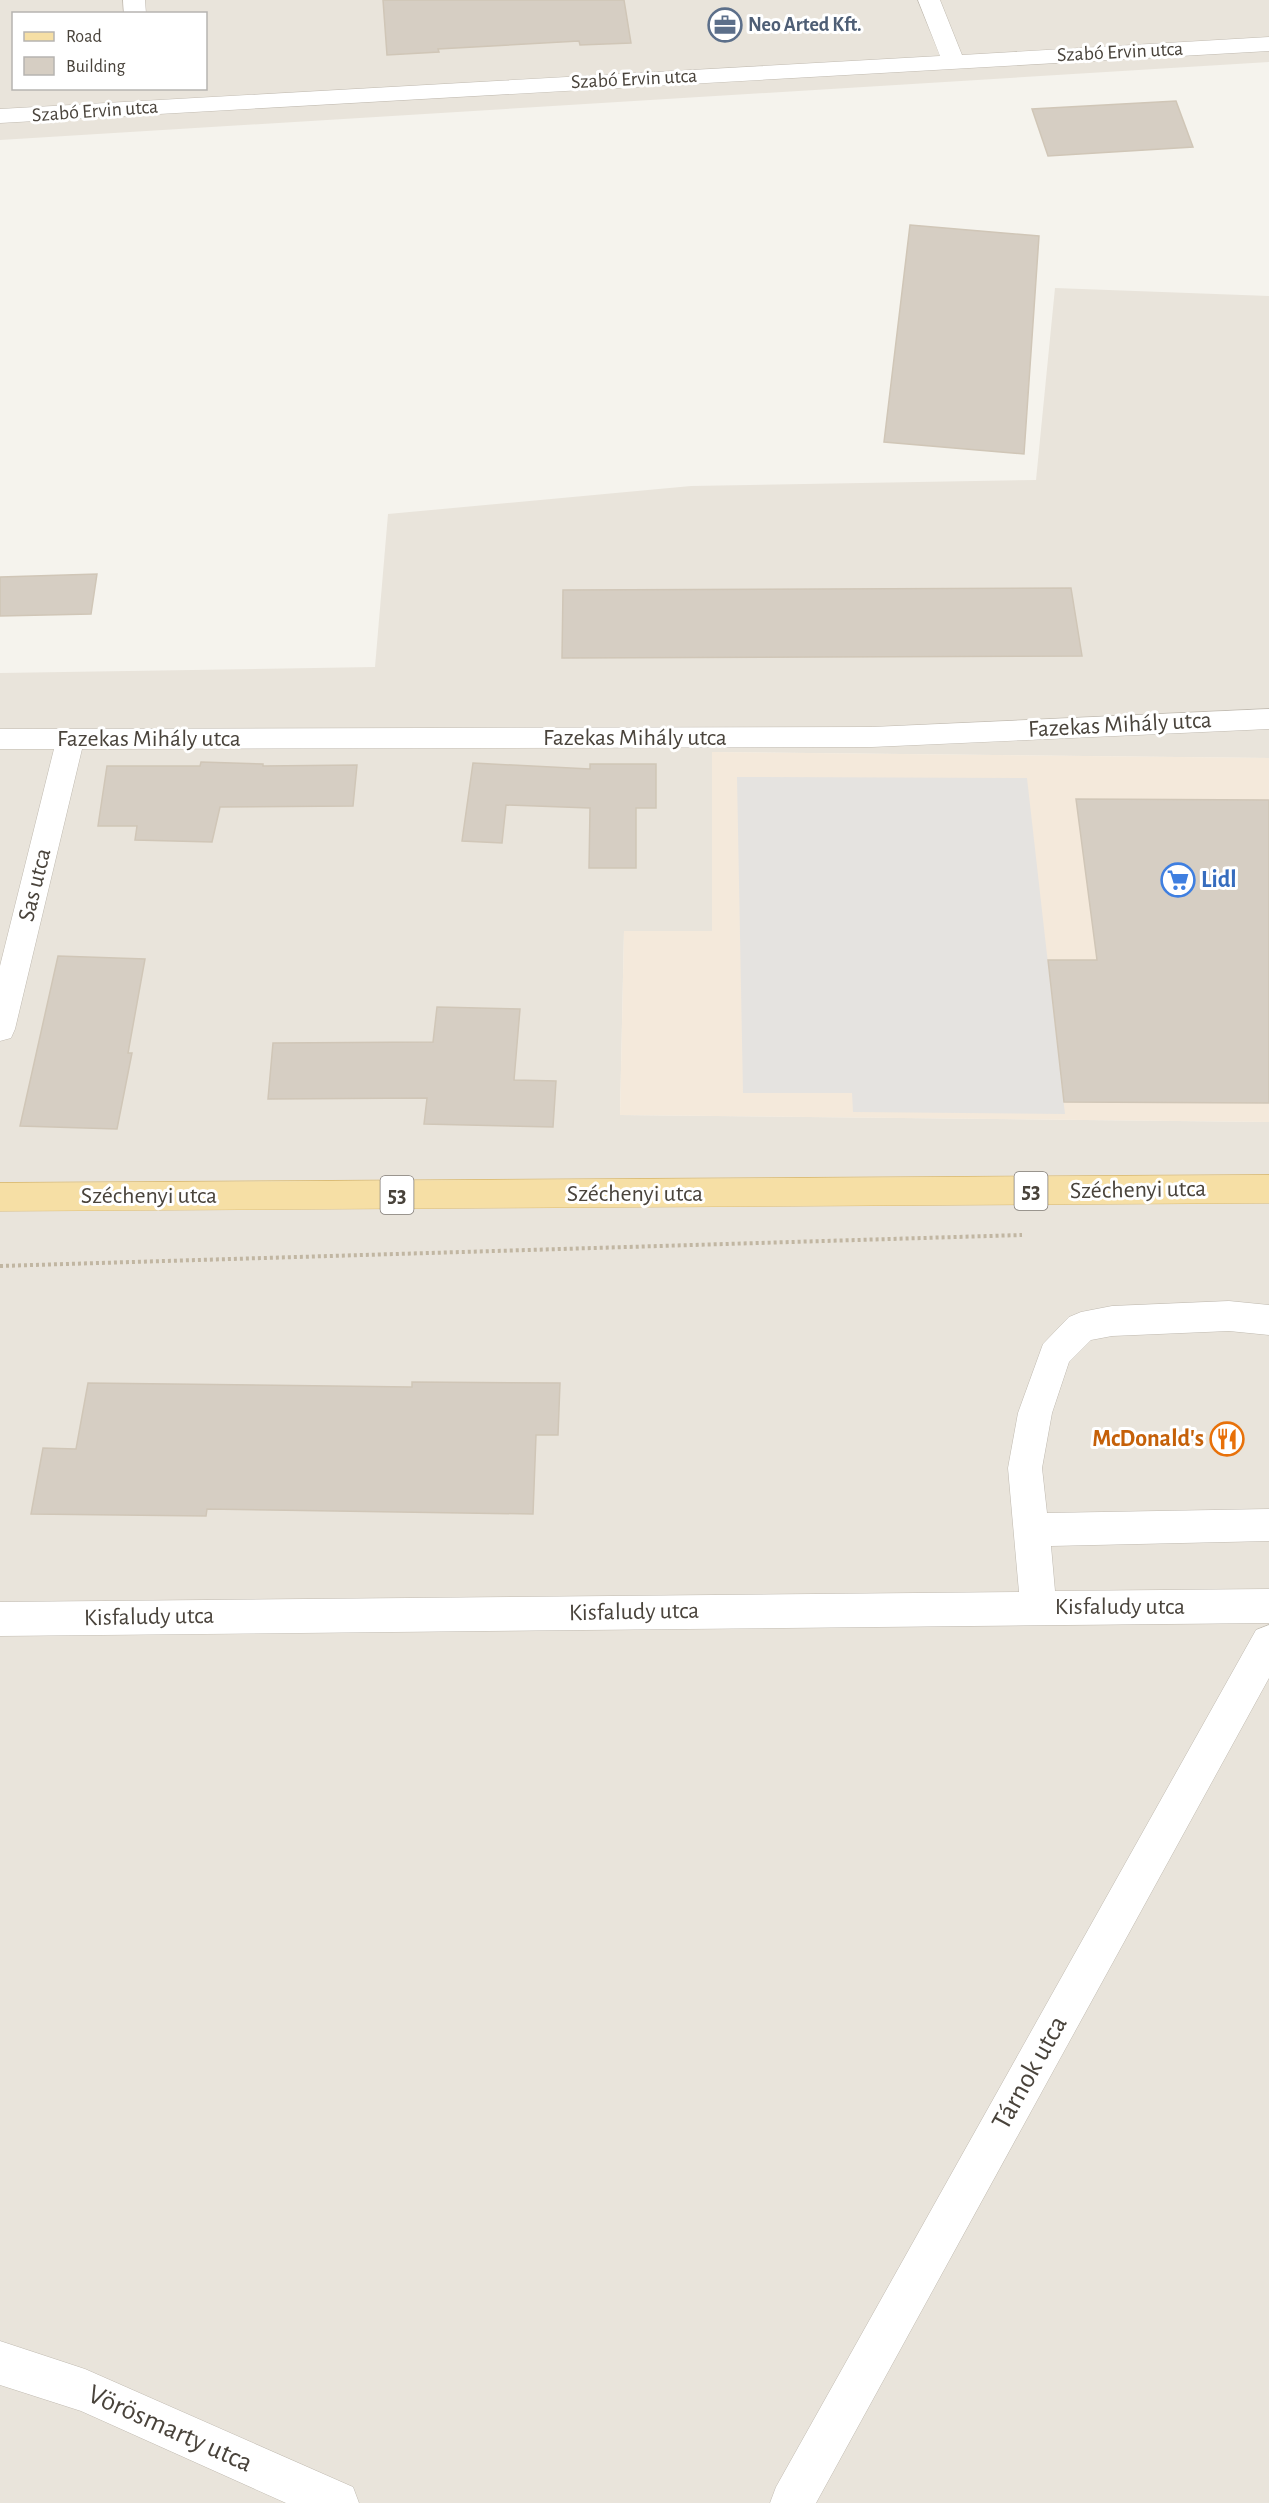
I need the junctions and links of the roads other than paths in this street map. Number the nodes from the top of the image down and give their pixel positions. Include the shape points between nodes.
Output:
1 (929, 0) edge
2 (1269, 44) edge
3 (953, 61) junction
4 (139, 98) edge
5 (0, 117) edge
6 (1269, 719) edge
7 (0, 739) edge
8 (70, 740) junction
9 (0, 1029) edge
10 (1269, 1189) edge
11 (0, 1197) edge
12 (1269, 1320) edge
13 (1269, 1525) edge
14 (1033, 1530) junction
15 (1269, 1606) edge
16 (1039, 1608) junction
17 (0, 1619) edge
18 (1269, 1642) edge
19 (0, 2363) edge
20 (337, 2503) edge
21 (792, 2503) edge

1 - 3 street
2 - 3 street, Szabó Ervin utca
3 - 4 street, Szabó Ervin utca
4 - 5 street, Szabó Ervin utca
6 - 8 street, Fazekas Mihály utca via 872,737
7 - 8 street, Fazekas Mihály utca
8 - 9 street, Sas utca
10 - 11 main road, Széchenyi utca / 53
12 - 14 street via 1228,1316 1112,1321 1081,1327 1054,1354 1035,1413 1025,1468
13 - 14 street
14 - 16 street
15 - 16 street, Kisfaludy utca
16 - 17 street, Kisfaludy utca
18 - 21 street, Tárnok utca
19 - 20 street, Vörösmarty utca via 85,2391

